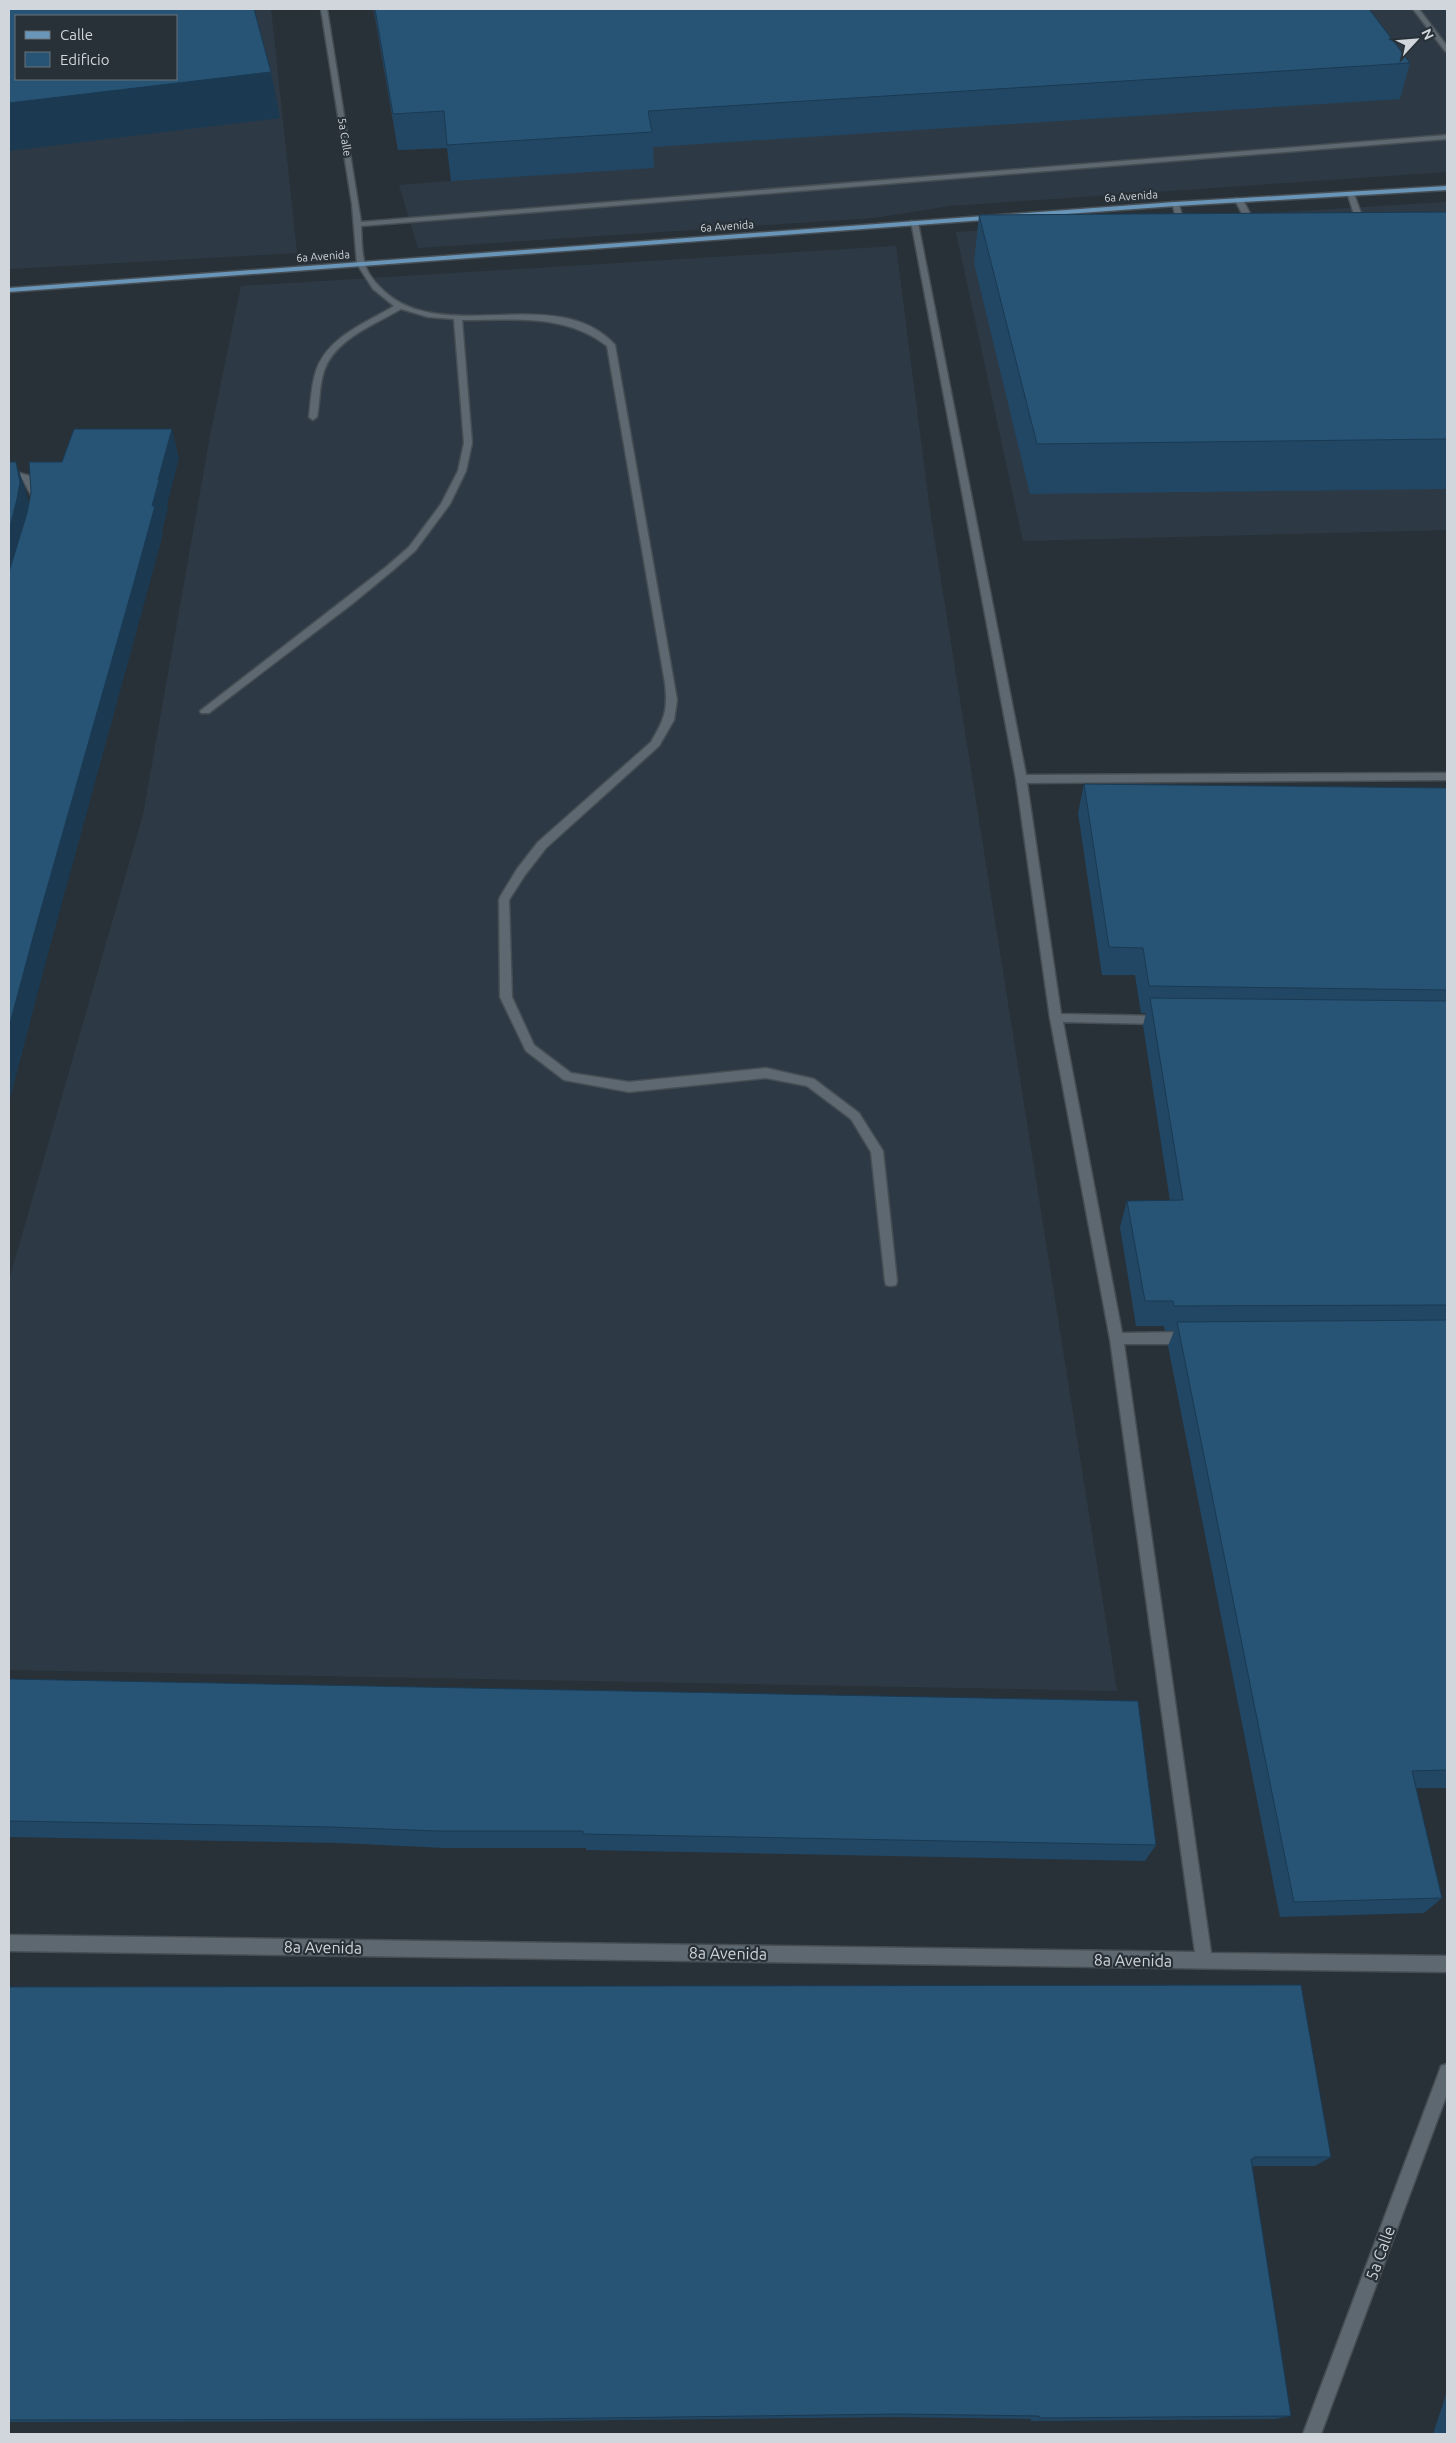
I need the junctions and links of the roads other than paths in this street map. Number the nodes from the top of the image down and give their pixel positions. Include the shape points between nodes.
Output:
1 (324, 9) edge
2 (1416, 9) edge
3 (1447, 50) edge
4 (1447, 137) edge
5 (1447, 188) edge
6 (1350, 194) junction
7 (1240, 200) junction
8 (1175, 204) junction
9 (914, 223) junction
10 (359, 224) junction
11 (1364, 234) edge
12 (1186, 236) edge
13 (1258, 238) edge
14 (361, 265) junction
15 (9, 290) edge
16 (400, 306) junction
17 (458, 317) junction
18 (313, 417) dead end
19 (9, 473) edge
20 (36, 503) edge
21 (205, 711) dead end
22 (1447, 776) edge
23 (1021, 779) junction
24 (1056, 1018) junction
25 (1174, 1020) edge
26 (891, 1281) dead end
27 (1197, 1338) edge
28 (1117, 1339) junction
29 (9, 1943) edge
30 (1204, 1961) junction
31 (1447, 1964) edge
32 (1447, 2072) edge
33 (1312, 2434) edge

1 - 10 street, 5a Calle
2 - 3 street
4 - 10 street
5 - 6 main road, 6a Avenida
6 - 7 main road, 6a Avenida
6 - 11 street
7 - 8 main road, 6a Avenida
7 - 13 street
8 - 9 main road, 6a Avenida via 1017,219
8 - 12 street
9 - 14 main road, 6a Avenida
9 - 23 street
10 - 14 street, 5a Calle
14 - 15 main road, 6a Avenida
14 - 16 street via 378,290
16 - 17 street
16 - 18 street via 332,349 321,371
17 - 21 street via 468,443 462,471 445,504 401,559
17 - 26 street via 559,319 582,325 611,345 672,700 669,720 655,744 542,845 504,900 506,997 530,1048 568,1077 629,1087 766,1073 810,1082 855,1116 877,1150
19 - 20 street via 24,476 35,492
22 - 23 street
23 - 24 street
24 - 25 street
24 - 28 street
27 - 28 street
28 - 30 street
29 - 30 street, 8a Avenida
30 - 31 street, 8a Avenida
32 - 33 street, 5a Calle

